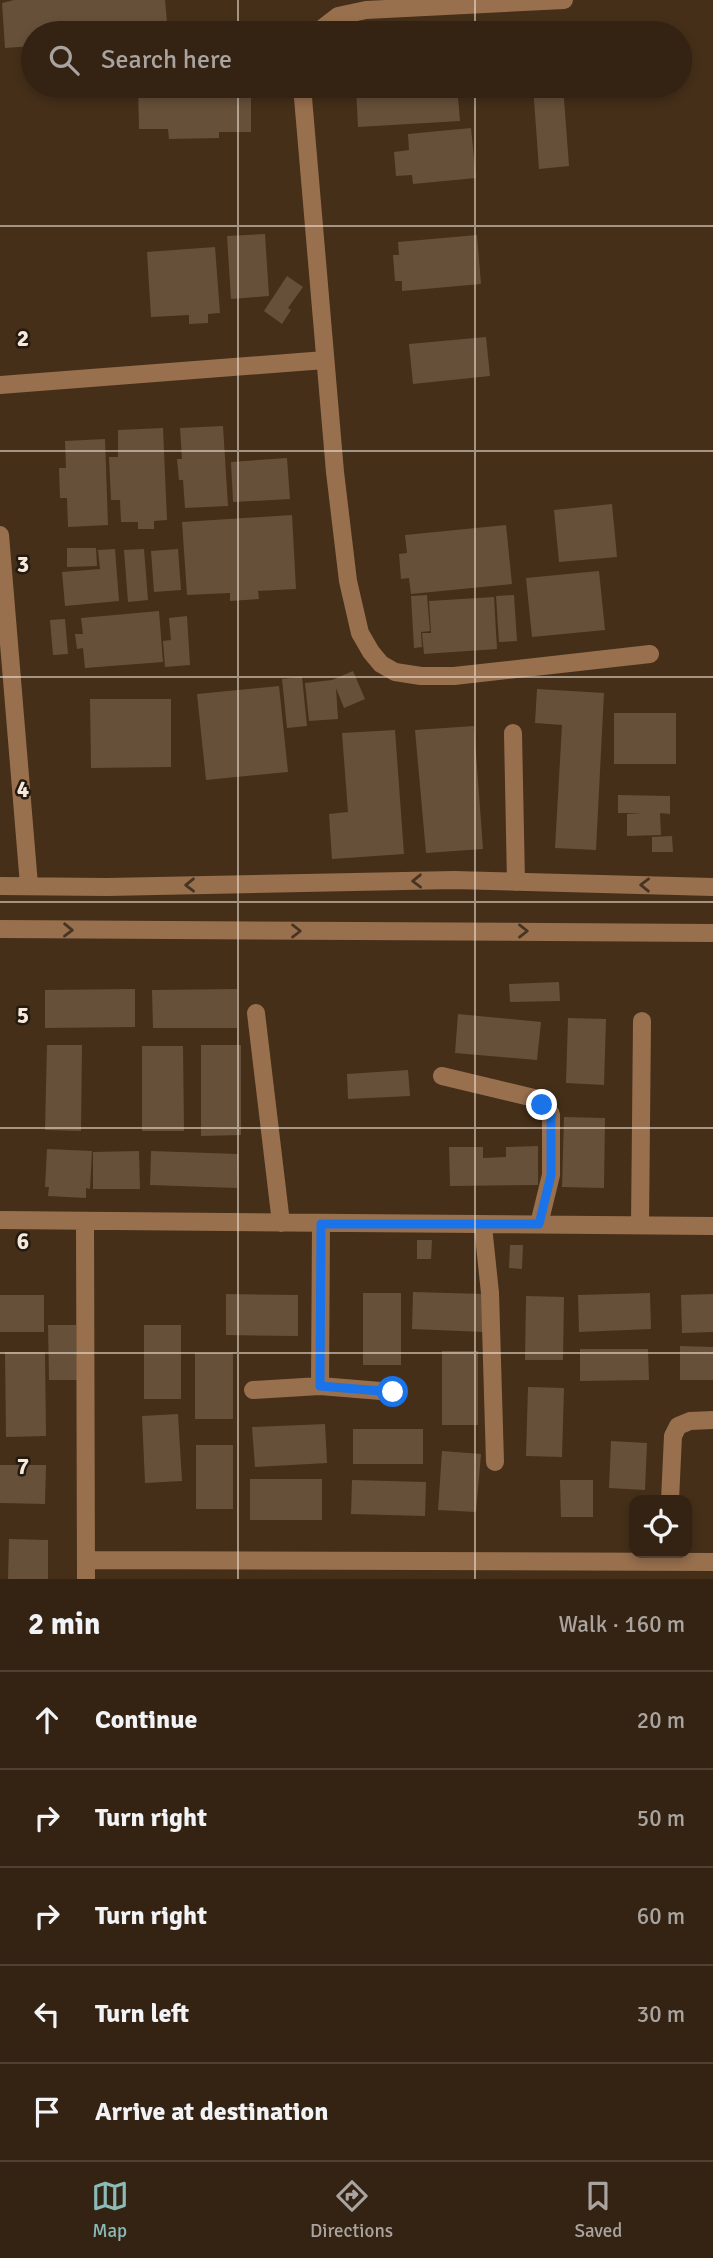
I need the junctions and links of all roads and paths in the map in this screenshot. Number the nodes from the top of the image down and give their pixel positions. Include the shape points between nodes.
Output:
1 (564, 0) edge
2 (332, 21) edge
3 (303, 98) edge
4 (325, 360) junction
5 (0, 385) edge
6 (0, 535) edge
7 (650, 654) dead end
8 (513, 733) dead end
9 (516, 882) junction
10 (29, 885) junction
11 (0, 886) edge
12 (713, 887) edge
13 (0, 929) edge
14 (713, 933) edge
15 (256, 1013) dead end
16 (642, 1021) dead end
17 (442, 1076) dead end
18 (0, 1220) edge
19 (85, 1222) junction
20 (281, 1223) junction
21 (321, 1224) junction
22 (539, 1224) junction
23 (640, 1225) junction
24 (483, 1226) junction
25 (713, 1226) edge
26 (320, 1386) junction
27 (253, 1390) dead end
28 (393, 1392) dead end
29 (713, 1420) edge
30 (495, 1462) dead end
31 (670, 1495) edge
32 (629, 1557) edge
33 (676, 1558) edge
34 (86, 1560) junction
35 (713, 1562) edge
36 (86, 1579) edge

1 - 2 street via 366,10
3 - 4 street
4 - 5 street
4 - 7 street via 348,581 360,633 380,664 395,672 454,676
6 - 10 street
8 - 9 street
9 -> 10 street
12 -> 9 street
10 - 11 street
13 -> 14 street
15 - 20 street
16 - 23 street
17 - 22 street via 534,1098 551,1114 551,1175
18 - 19 street
19 - 20 street
19 - 34 street
20 - 21 street
21 - 24 street
21 - 26 street
22 - 23 street
22 - 24 street
23 - 25 street
24 - 30 street via 491,1293
26 - 27 street
26 - 28 street
29 - 31 street via 678,1426 673,1436
32 - 34 street
33 - 35 street
34 - 36 street

